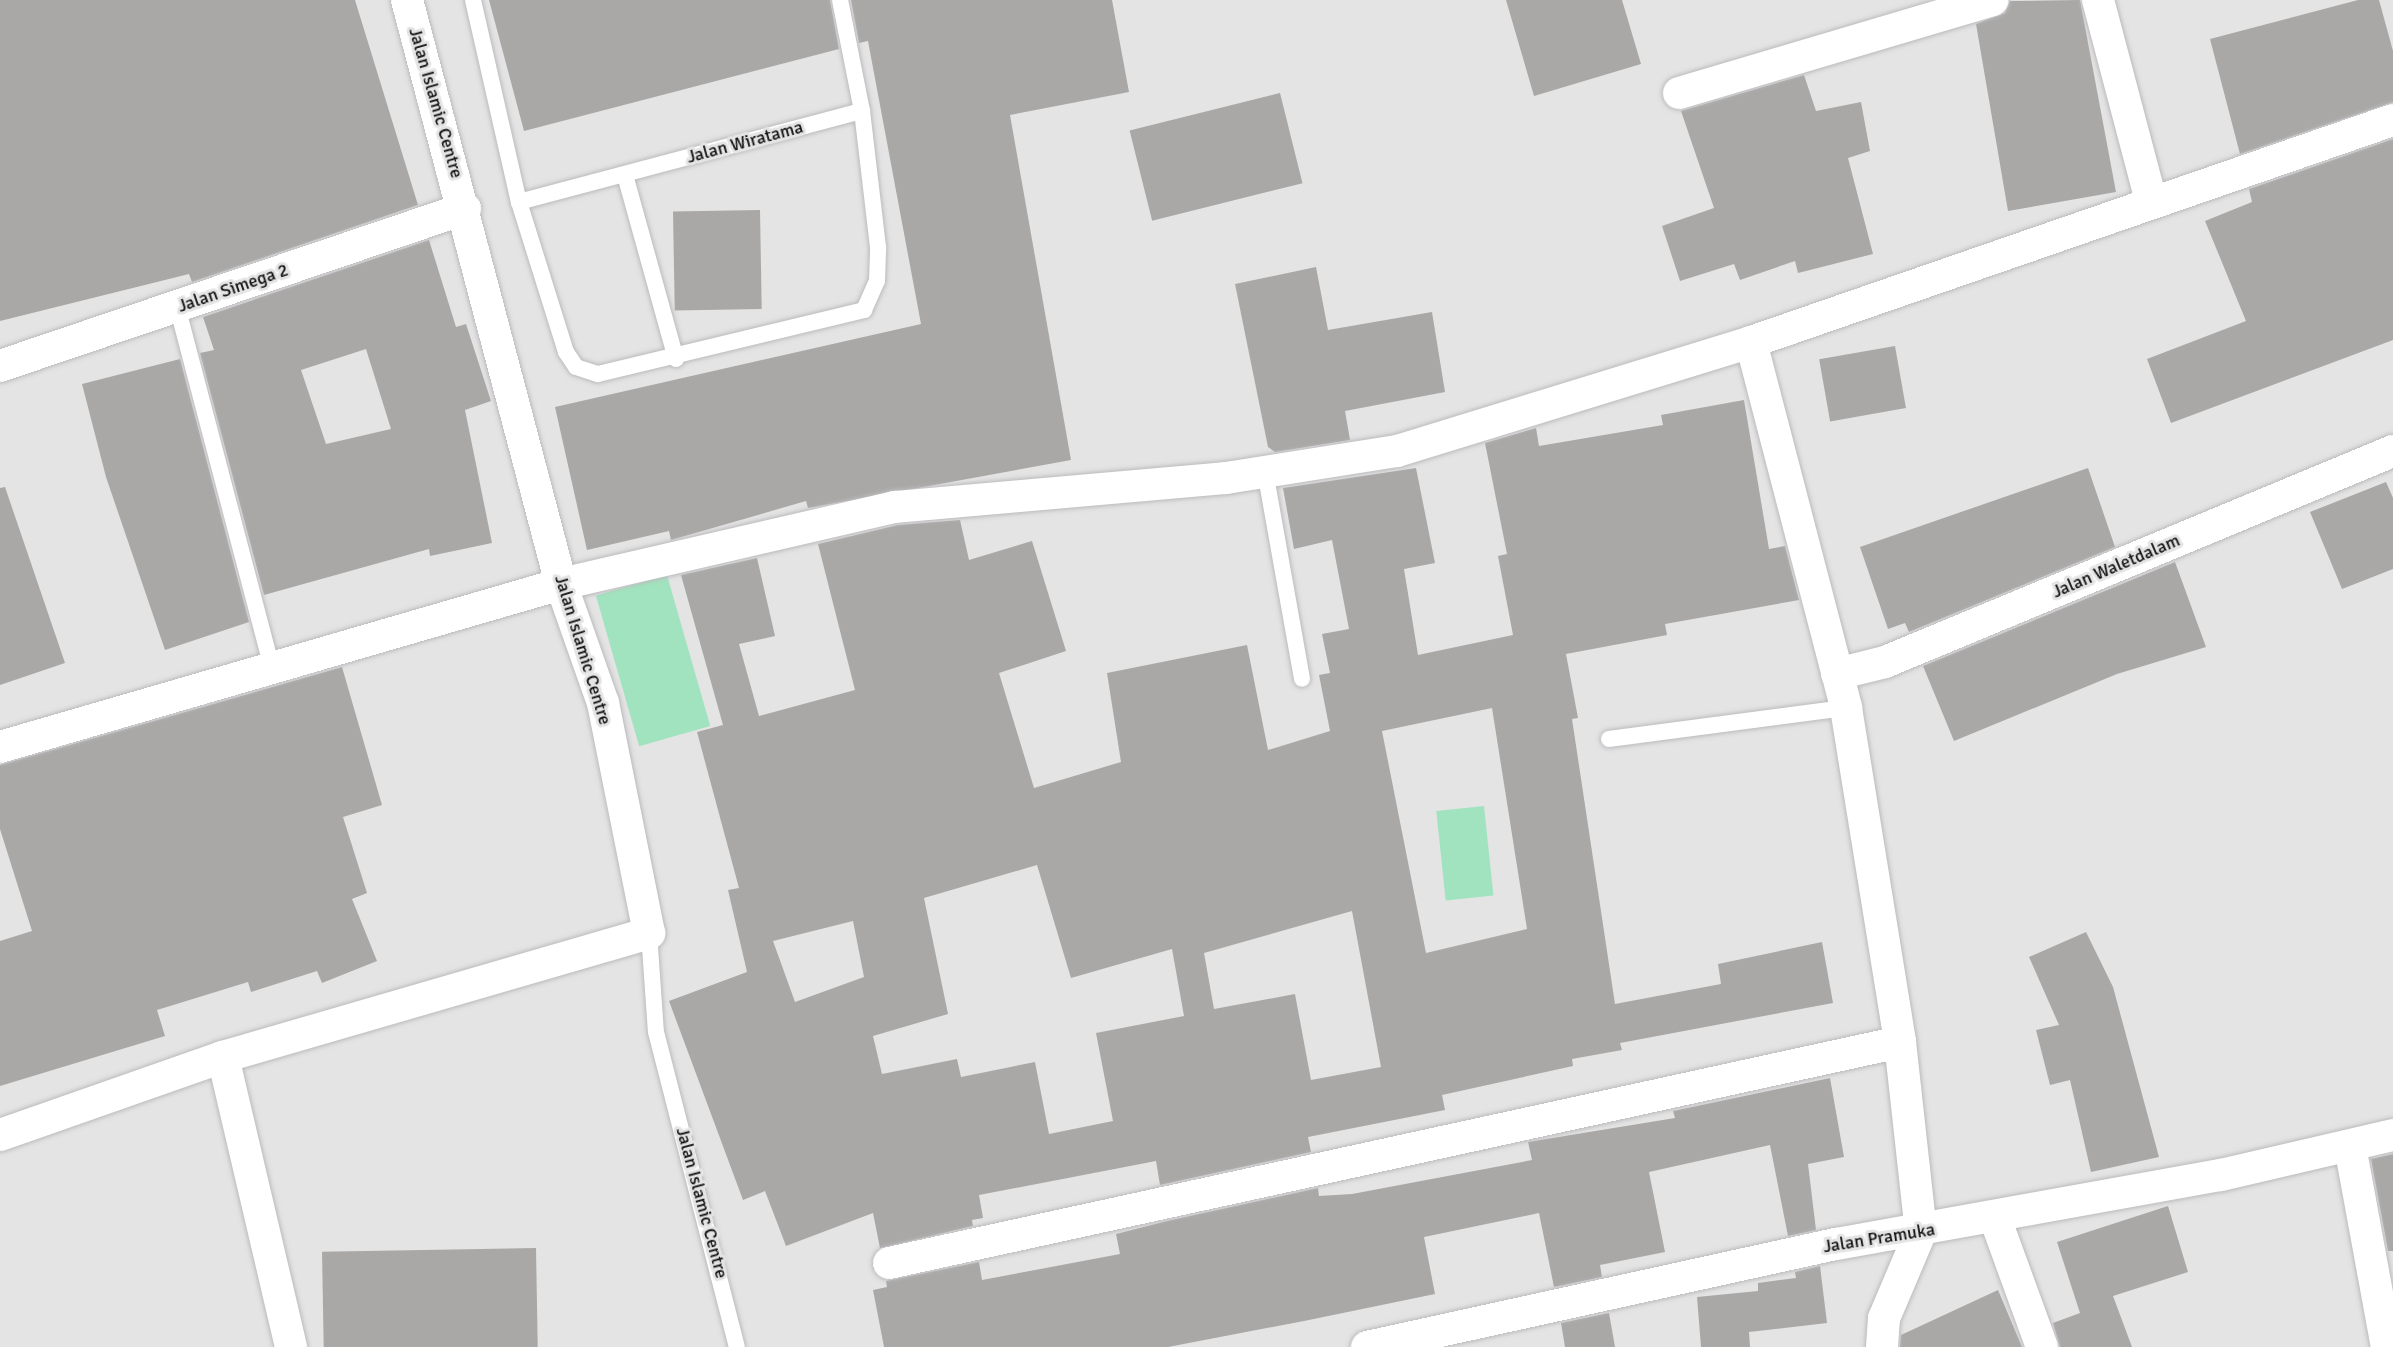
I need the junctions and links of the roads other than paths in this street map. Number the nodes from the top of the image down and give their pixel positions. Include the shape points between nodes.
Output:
1 (407, 0) edge
2 (473, 0) edge
3 (840, 0) edge
4 (1992, 0) edge
5 (2098, 0) edge
6 (1679, 93) dead end
7 (862, 111) junction
8 (2393, 120) edge
9 (625, 175) junction
10 (2151, 201) junction
11 (519, 202) junction
12 (465, 209) junction
13 (177, 306) junction
14 (1751, 342) junction
15 (676, 359) junction
16 (0, 366) edge
17 (2393, 451) edge
18 (1265, 471) junction
19 (561, 584) junction
20 (272, 668) junction
21 (1837, 674) junction
22 (1302, 679) dead end
23 (1846, 708) junction
24 (1609, 739) dead end
25 (0, 747) edge
26 (649, 933) junction
27 (1900, 1042) junction
28 (223, 1057) junction
29 (0, 1135) edge
30 (2393, 1135) edge
31 (2350, 1146) junction
32 (1995, 1218) junction
33 (1921, 1231) junction
34 (889, 1263) dead end
35 (1466, 1337) edge
36 (291, 1347) edge
37 (737, 1347) edge
38 (1367, 1347) edge
39 (1882, 1347) edge
40 (2042, 1347) edge
41 (2386, 1347) edge

1 - 12 street, Jalan Islamic Centre
2 - 11 lane
3 - 7 lane
4 - 6 street
5 - 10 street
7 - 9 lane, Jalan Wiratama
7 - 15 lane via 877,247 877,281 864,310
8 - 10 street
9 - 11 lane, Jalan Wiratama
9 - 15 lane
10 - 14 street
11 - 15 lane via 576,367 598,374
12 - 13 street, Jalan Simega 2
12 - 19 street, Jalan Islamic Centre
13 - 16 street, Jalan Simega 2
13 - 20 lane
14 - 18 street via 1397,450
14 - 21 street
17 - 21 street, Jalan Waletdalam via 1885,662
18 - 19 street via 895,507
18 - 22 lane
19 - 20 street
19 - 26 street, Jalan Islamic Centre via 603,703
20 - 25 street
21 - 23 street
23 - 24 lane
23 - 27 street
26 - 28 street
26 - 37 lane, Jalan Islamic Centre via 656,1032
27 - 33 street
27 - 34 street
28 - 29 street
28 - 36 street
30 - 31 street, Jalan Pramuka
31 - 32 street, Jalan Pramuka
31 - 41 street
32 - 33 street, Jalan Pramuka
32 - 40 street
33 - 35 street, Jalan Pramuka
33 - 39 street via 1884,1318
35 - 38 street, Jalan Pramuka

